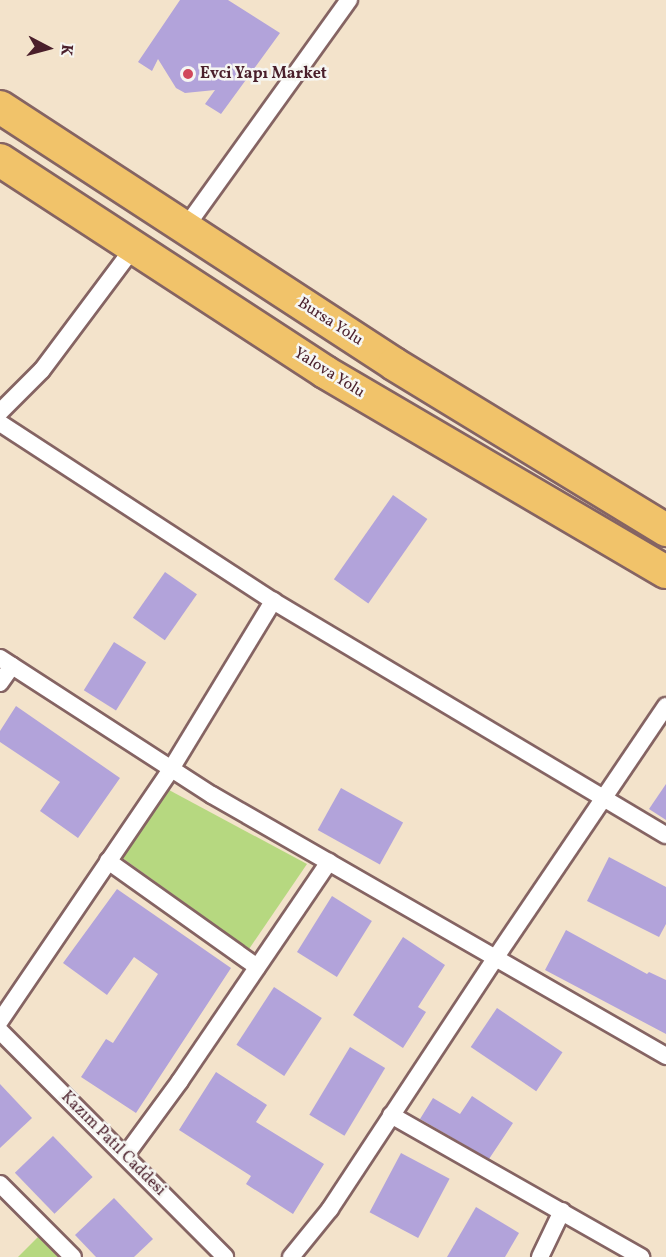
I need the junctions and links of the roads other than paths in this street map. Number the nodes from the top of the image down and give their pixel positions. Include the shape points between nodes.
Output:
1 (349, 0) edge
2 (0, 107) edge
3 (0, 160) edge
4 (185, 228) junction
5 (134, 247) junction
6 (0, 412) edge
7 (0, 423) edge
8 (666, 530) edge
9 (666, 572) edge
10 (273, 601) junction
11 (6, 662) edge
12 (0, 683) edge
13 (666, 706) edge
14 (171, 769) junction
15 (606, 798) junction
16 (666, 835) edge
17 (108, 861) junction
18 (328, 862) junction
19 (495, 957) junction
20 (257, 967) junction
21 (0, 1021) edge
22 (0, 1031) edge
23 (666, 1056) edge
24 (391, 1115) junction
25 (125, 1156) junction
26 (0, 1184) edge
27 (562, 1211) junction
28 (73, 1257) edge
29 (225, 1257) edge
30 (291, 1257) edge
31 (540, 1257) edge
32 (641, 1257) edge

1 - 4 street
2 - 4 highway, Bursa Yolu
3 - 5 highway, Yalova Yolu
4 - 8 highway, Bursa Yolu via 394,364
5 - 6 street via 42,370
5 - 9 highway, Yalova Yolu via 325,372
7 - 10 street
10 - 14 street
10 - 15 street
11 - 12 street
11 - 14 street
13 - 15 street
14 - 17 street
14 - 18 street
15 - 16 street
15 - 19 street
17 - 20 street
17 - 21 street
18 - 19 street
18 - 20 street
19 - 23 street
19 - 24 street
20 - 25 street
22 - 25 street, Kazım Patıl Caddesi
24 - 27 street
24 - 30 street via 330,1209
25 - 29 street, Kazım Patıl Caddesi
26 - 28 street
27 - 31 street
27 - 32 street

